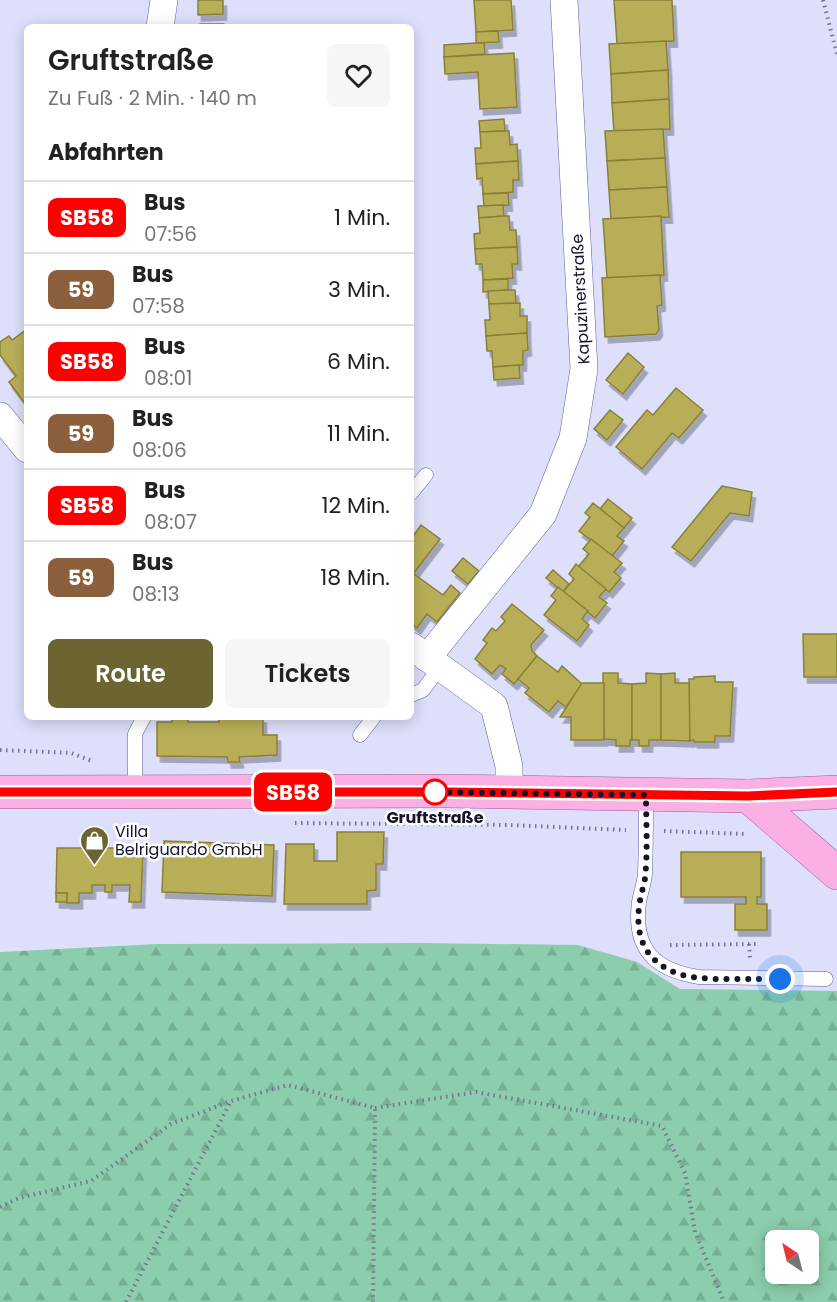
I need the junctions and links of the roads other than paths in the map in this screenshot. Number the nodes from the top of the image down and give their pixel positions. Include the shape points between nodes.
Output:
1 (164, 0) edge
2 (564, 0) edge
3 (160, 24) edge
4 (0, 416) edge
5 (24, 445) edge
6 (426, 475) dead end
7 (414, 489) edge
8 (426, 657) edge
9 (414, 694) edge
10 (142, 720) edge
11 (372, 720) edge
12 (360, 735) dead end
13 (135, 791) junction
14 (0, 792) edge
15 (837, 792) edge
16 (509, 793) junction
17 (646, 795) junction
18 (748, 796) junction
19 (837, 873) edge
20 (826, 979) dead end

1 - 3 street
2 - 8 street, Kapuzinerstraße via 584,369 573,438 543,514
4 - 5 street
6 - 7 lane
8 - 9 lane via 423,690
8 - 16 street via 494,706 510,766
10 - 13 lane via 135,734
11 - 12 lane
13 - 14 main road
13 - 16 main road
15 - 18 main road
16 - 17 main road
17 - 18 main road
17 - 20 lane via 645,877 639,921 643,945 650,956 680,974 699,977
18 - 19 main road

